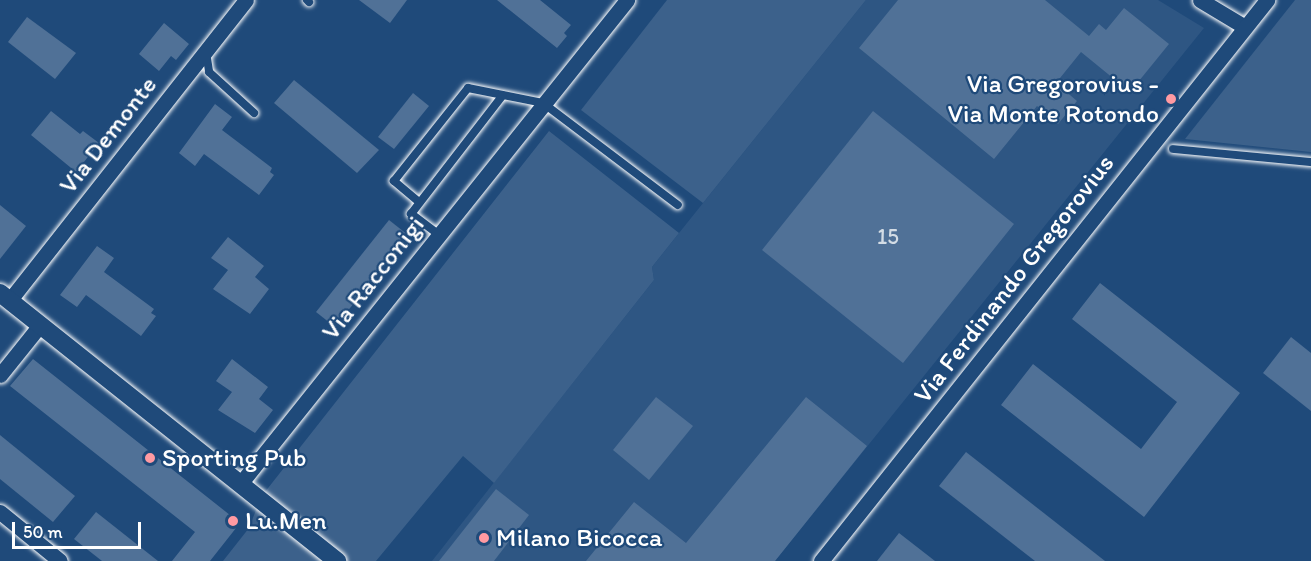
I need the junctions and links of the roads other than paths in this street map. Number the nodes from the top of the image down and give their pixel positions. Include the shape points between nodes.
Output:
1 (246, 0) edge
2 (627, 0) edge
3 (1200, 0) edge
4 (1268, 0) edge
5 (1245, 27) junction
6 (205, 51) junction
7 (503, 95) junction
8 (543, 103) junction
9 (254, 113) dead end
10 (1173, 149) dead end
11 (1311, 162) edge
12 (419, 202) junction
13 (678, 205) dead end
14 (438, 234) junction
15 (4, 297) edge
16 (40, 325) junction
17 (0, 375) edge
18 (240, 484) junction
19 (0, 512) edge
20 (60, 561) edge
21 (337, 561) edge
22 (821, 561) edge

1 - 6 street, Via Demonte
2 - 8 street, Via Racconigi
3 - 5 street
4 - 5 street, Via Ferdinando Gregorovius
5 - 22 street, Via Ferdinando Gregorovius
6 - 9 lane via 209,72
6 - 15 street, Via Demonte
7 - 8 lane, Via Racconigi
7 - 12 lane, Via Racconigi
7 - 12 lane, Via Racconigi via 468,88 394,181
8 - 13 lane, Via Racconigi
8 - 14 street, Via Racconigi
10 - 11 lane
12 - 14 lane via 411,214
14 - 18 street, Via Racconigi
15 - 16 street
16 - 17 street
16 - 18 street
18 - 21 street
19 - 20 street

